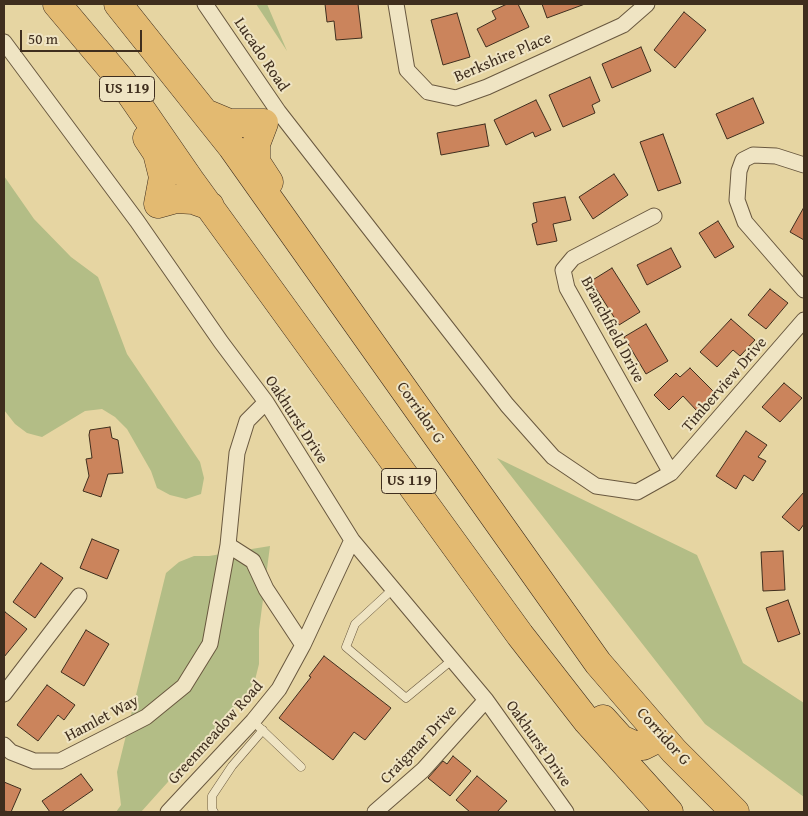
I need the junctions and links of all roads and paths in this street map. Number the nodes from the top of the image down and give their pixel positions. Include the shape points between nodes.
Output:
1 (45, 4) edge
2 (58, 4) edge
3 (118, 4) edge
4 (205, 4) edge
5 (396, 4) edge
6 (647, 4) edge
7 (4, 42) edge
8 (205, 112) junction
9 (271, 117) junction
10 (804, 165) edge
11 (158, 204) junction
12 (210, 206) junction
13 (654, 216) dead end
14 (136, 221) junction
15 (804, 290) edge
16 (280, 304) junction
17 (804, 320) edge
18 (382, 360) junction
19 (266, 402) junction
20 (671, 473) junction
21 (352, 540) junction
22 (228, 545) junction
23 (393, 589) junction
24 (79, 596) dead end
25 (304, 645) junction
26 (452, 660) junction
27 (4, 694) edge
28 (486, 700) junction
29 (258, 726) junction
30 (661, 737) junction
31 (4, 745) edge
32 (301, 767) dead end
33 (168, 812) edge
34 (214, 812) edge
35 (375, 812) edge
36 (566, 812) edge
37 (669, 812) edge
38 (735, 812) edge

1 - 11 highway via 109,83 157,153 163,177
2 - 12 highway, US 119 via 121,80
3 - 8 highway, Corridor G / US 119
4 - 9 street, Lucado Road
5 - 6 street, Berkshire Place via 407,70 428,92 456,98 488,87 623,25
7 - 14 street, Oakhurst Drive
8 - 9 highway via 229,123
8 - 18 highway, Corridor G / US 119
9 - 18 highway via 256,144 256,162 344,293
9 - 20 street, Lucado Road via 506,405 553,457 596,486 637,492
10 - 15 street via 776,156 753,155 743,160 737,200 745,222
11 - 12 highway via 176,199
11 - 14 street
12 - 16 highway, US 119
13 - 20 street, Branchfield Drive via 572,258 563,270 567,288
14 - 19 street, Oakhurst Drive
16 - 30 highway via 304,310 611,730 621,739 644,746
16 - 37 highway, US 119 via 526,643 587,721
17 - 20 street, Timberview Drive
18 - 30 highway, Corridor G / US 119 via 598,663
19 - 21 street, Oakhurst Drive
19 - 22 street, Hamlet Way via 247,421 237,453
21 - 23 street, Oakhurst Drive
21 - 25 street, Greenmeadow Road
22 - 25 street via 253,561 266,589
22 - 31 street, Hamlet Way via 210,644 184,686 146,717 60,761 34,761 11,752
23 - 26 street, Oakhurst Drive
23 - 26 lane via 355,624 346,647 406,698
24 - 27 street
25 - 29 street, Greenmeadow Road
26 - 28 street, Oakhurst Drive
28 - 35 street, Craigmar Drive via 423,770
28 - 36 street, Oakhurst Drive
29 - 32 lane
29 - 33 street, Greenmeadow Road
29 - 34 lane via 212,796
30 - 38 highway, Corridor G / US 119

